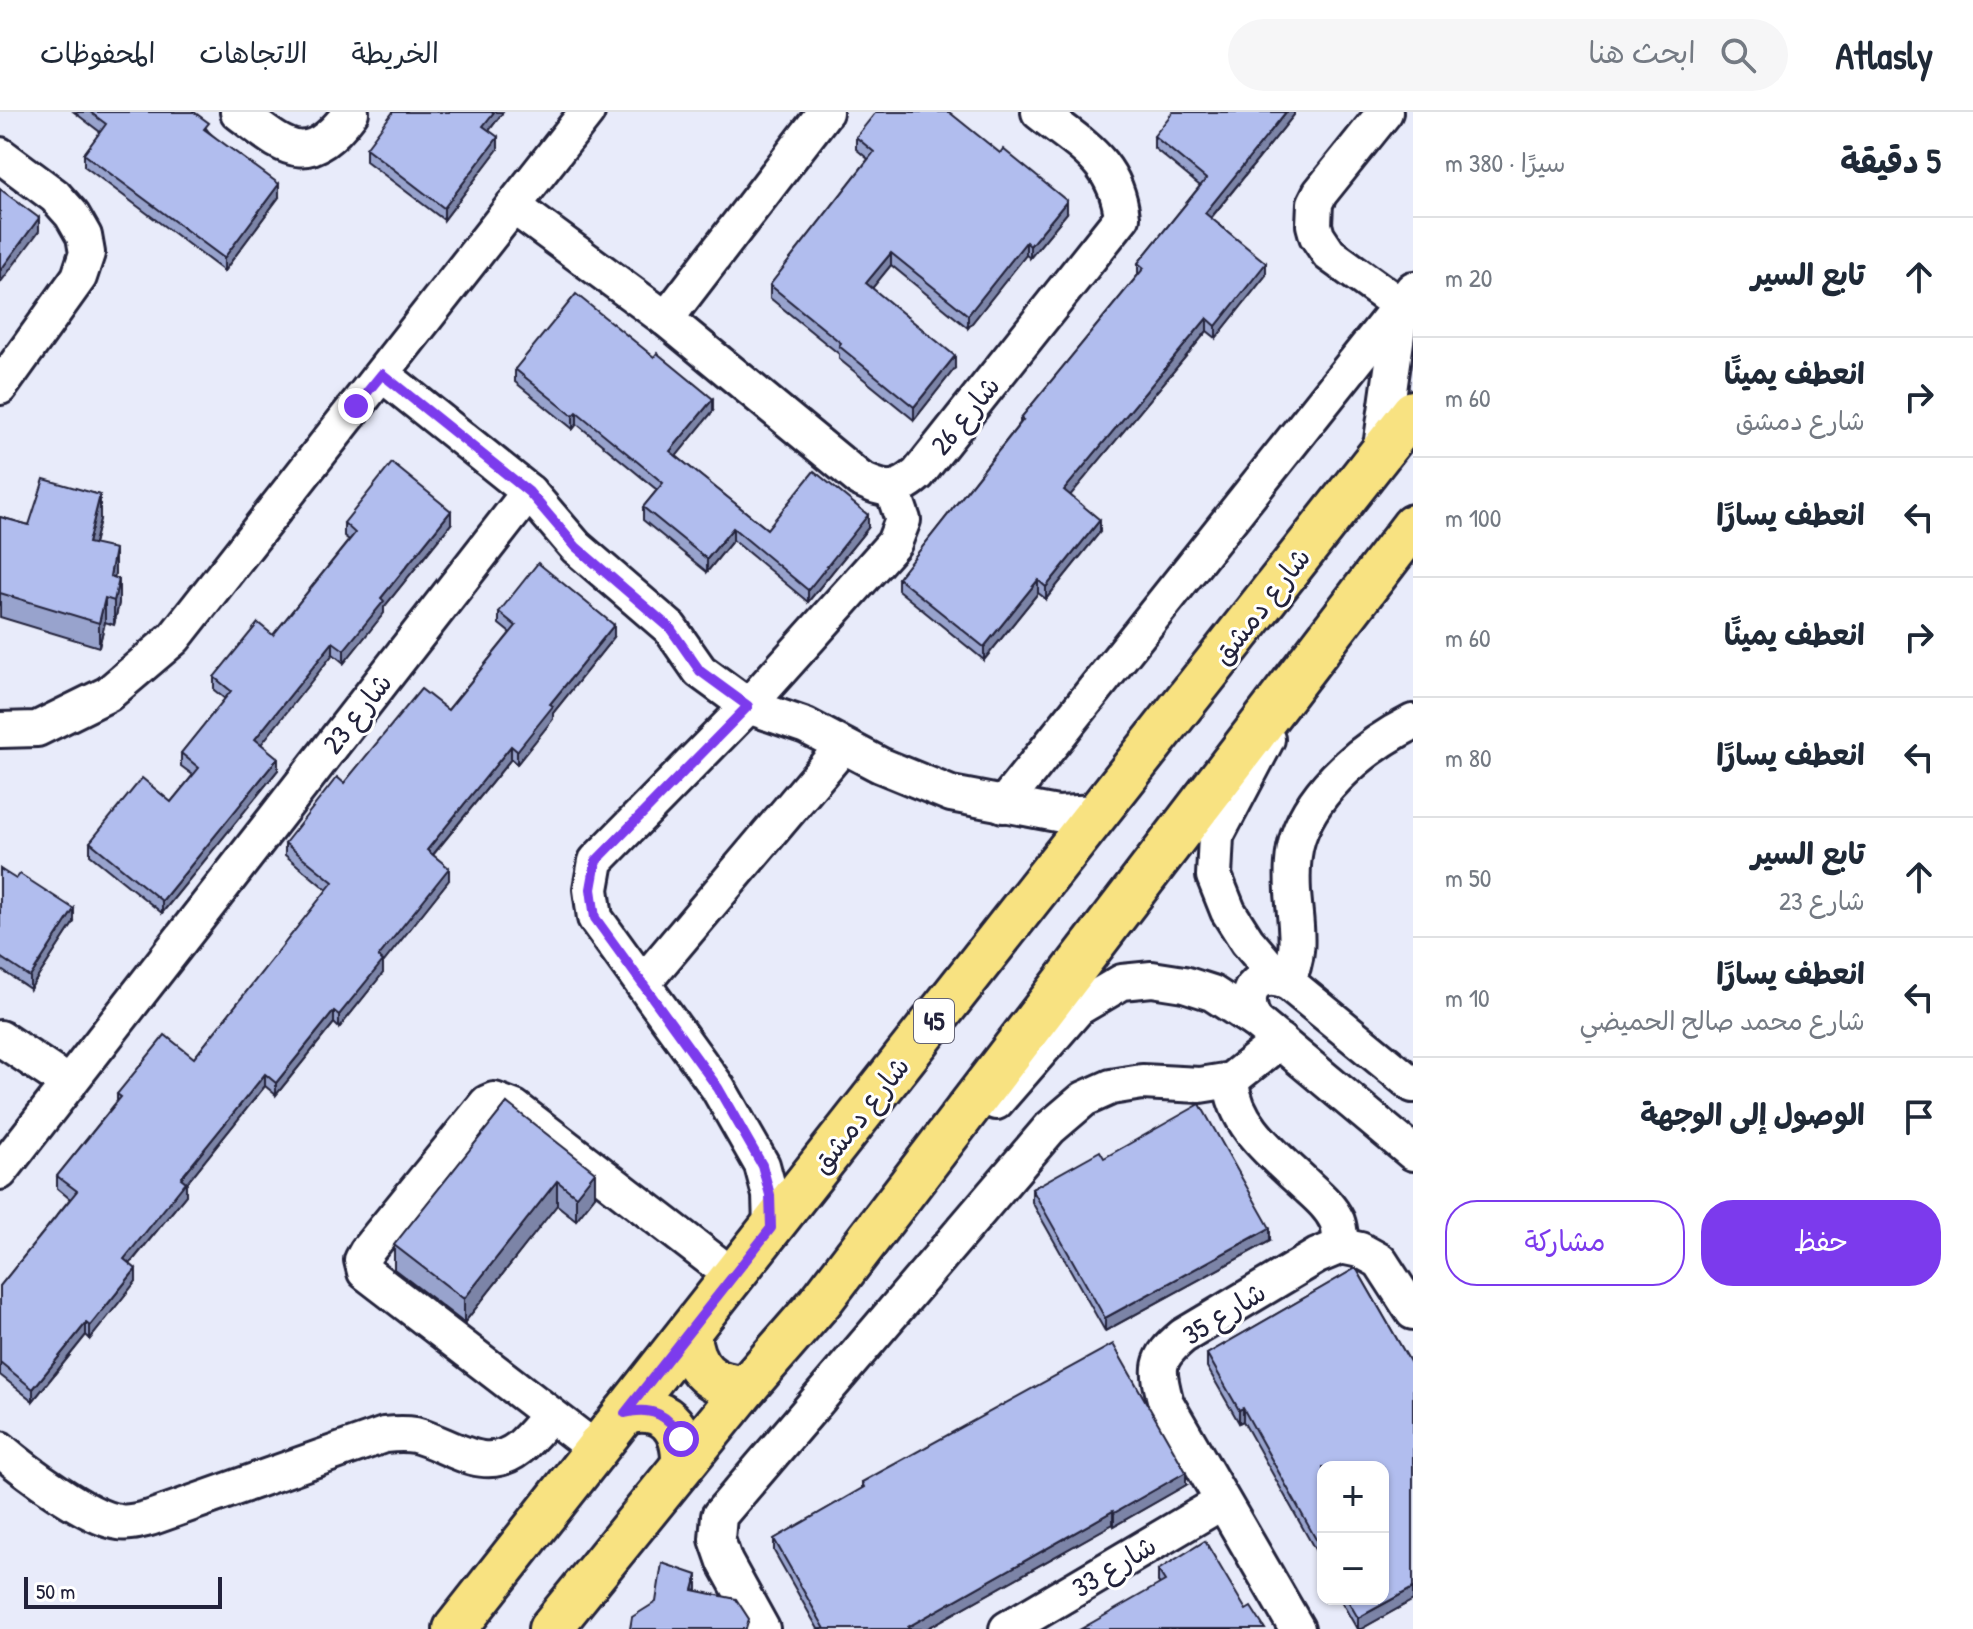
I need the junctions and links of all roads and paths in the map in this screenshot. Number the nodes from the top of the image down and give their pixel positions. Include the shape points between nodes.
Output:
1 (238, 112) edge
2 (351, 112) edge
3 (587, 112) edge
4 (825, 112) edge
5 (1039, 112) edge
6 (1385, 112) edge
7 (0, 155) edge
8 (513, 206) junction
9 (1407, 298) edge
10 (666, 319) junction
11 (382, 374) junction
12 (0, 387) edge
13 (1413, 412) edge
14 (1380, 454) junction
15 (892, 488) junction
16 (529, 492) junction
17 (1413, 526) edge
18 (1310, 658) junction
19 (748, 706) junction
20 (1413, 722) edge
21 (0, 730) edge
22 (843, 746) junction
23 (1003, 805) junction
24 (1099, 812) junction
25 (1286, 982) junction
26 (643, 983) junction
27 (1267, 1031) junction
28 (0, 1038) edge
29 (1231, 1080) junction
30 (1407, 1081) edge
31 (69, 1084) junction
32 (1374, 1121) junction
33 (1413, 1153) edge
34 (0, 1172) edge
35 (771, 1228) junction
36 (1341, 1246) junction
37 (733, 1276) junction
38 (821, 1301) junction
39 (1413, 1312) edge
40 (689, 1333) junction
41 (747, 1386) junction
42 (625, 1413) junction
43 (549, 1416) junction
44 (0, 1449) edge
45 (598, 1451) junction
46 (683, 1464) junction
47 (1222, 1502) junction
48 (455, 1629) edge
49 (550, 1629) edge
50 (762, 1629) edge
51 (1007, 1629) edge
52 (1297, 1629) edge

1 - 2 street via 284,146 304,150 324,140
3 - 8 street
4 - 10 street
5 - 15 street, شارع 26 via 1110,173 1122,217 918,474
6 - 9 street via 1320,193 1314,225 1329,254
7 - 12 street via 72,215 87,253 79,277
8 - 10 street
8 - 11 street
9 - 14 street
9 - 23 street
10 - 15 street via 860,479
11 - 16 street
11 - 21 street via 174,638 108,694 37,729
13 - 14 main road, شارع دمشق / 45
14 - 24 main road, شارع دمشق / 45
15 - 19 street via 903,520 894,543
16 - 19 street via 576,547 670,628 700,671
16 - 31 street, شارع 23
17 - 18 main road
18 - 25 street via 1216,836 1214,876 1228,911 1247,941
18 - 38 main road
19 - 22 street via 806,726
19 - 26 street via 596,861 591,889 595,918
20 - 25 street via 1362,754 1309,813 1292,866 1297,946
22 - 23 street via 951,794
22 - 26 street
23 - 24 street via 1057,814
24 - 35 main road, شارع دمشق / 45
25 - 27 street via 1263,979 1247,998 1248,1010
25 - 30 street
26 - 35 street via 718,1088 762,1165
27 - 29 street
27 - 32 street
27 - 38 street via 1212,993 1152,979 1122,982 1078,1008
28 - 31 street
29 - 36 street via 1237,1113 1328,1206
29 - 50 street via 1200,1085 1142,1082 1084,1099 1050,1128 848,1364 719,1516 717,1539 725,1562
30 - 32 street via 1405,1110 1388,1122
31 - 34 street, شارع 23
32 - 33 street
35 - 37 main road, شارع دمشق / 45
36 - 39 street via 1380,1261
36 - 47 street, شارع 35 via 1183,1336 1166,1350 1158,1367 1166,1403
37 - 40 main road, شارع دمشق / 45
37 - 43 street via 515,1108 494,1100 487,1103 367,1251 362,1267
38 - 41 main road
40 - 41 main road via 695,1362 705,1374 717,1383
40 - 42 main road, شارع دمشق / 45
41 - 46 main road
42 - 45 main road, شارع دمشق / 45
42 - 46 main road via 649,1410 670,1421 681,1439
43 - 44 street via 521,1447 490,1461 414,1435 384,1435 150,1518 120,1523 80,1505
43 - 45 street
45 - 48 main road, شارع دمشق / 45
46 - 49 main road
47 - 51 street, شارع 33
47 - 52 street

